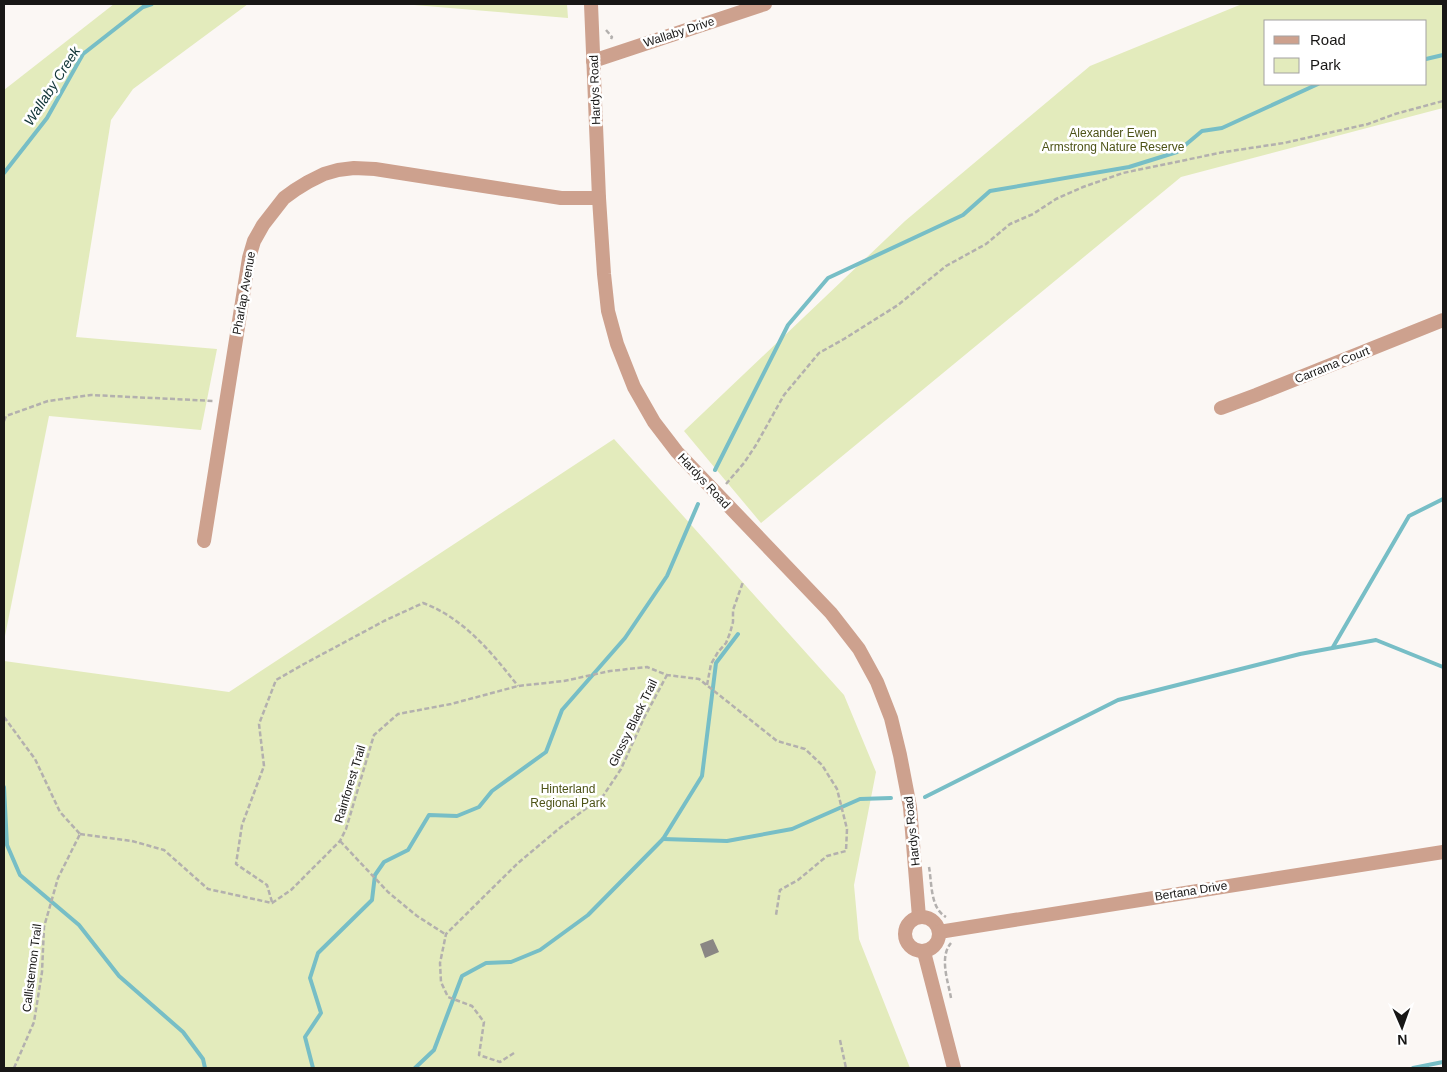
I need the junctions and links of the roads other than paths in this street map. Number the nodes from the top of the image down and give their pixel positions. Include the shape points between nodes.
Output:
1 (591, 4) edge
2 (765, 4) edge
3 (593, 61) junction
4 (599, 198) junction
5 (1443, 320) edge
6 (1221, 408) dead end
7 (204, 540) dead end
8 (1443, 852) edge
9 (920, 917) junction
10 (939, 932) junction
11 (924, 952) junction
12 (954, 1068) edge

1 - 3 street, Hardys Road
2 - 3 street, Wallaby Drive
3 - 4 street, Hardys Road
4 - 7 street, Pharlap Avenue via 561,198 354,168 324,174 284,198 254,241 249,258
4 - 9 street, Hardys Road via 608,311 634,387 654,422 677,452 831,612 859,650 877,682 891,718 910,807
5 - 6 street, Carrama Court
8 - 10 street, Bertana Drive
9 - 10 street via 935,922
9 - 11 street via 907,924 904,938 912,949
10 - 11 street via 936,945
11 - 12 street

